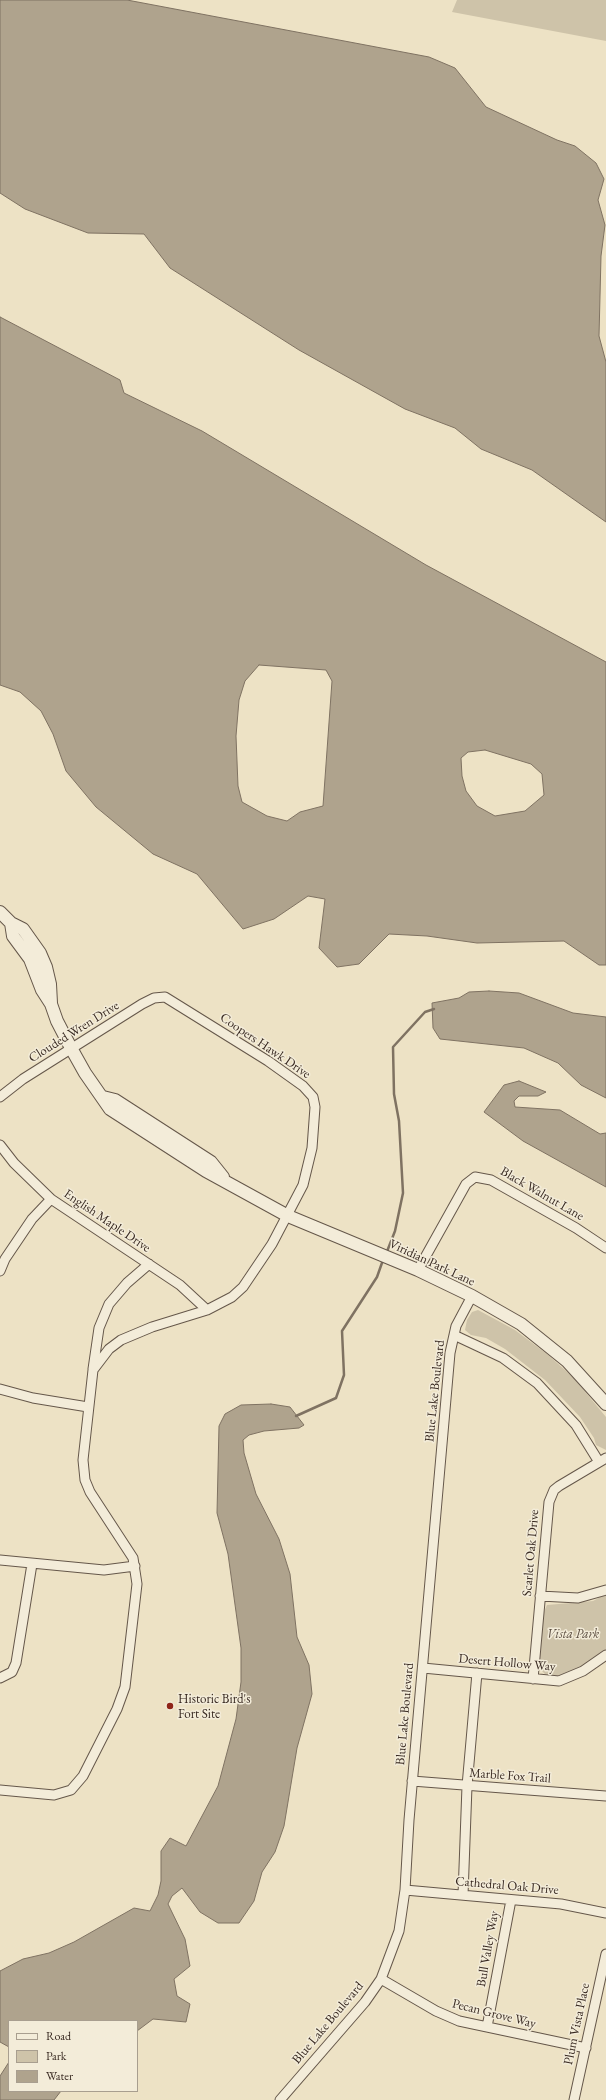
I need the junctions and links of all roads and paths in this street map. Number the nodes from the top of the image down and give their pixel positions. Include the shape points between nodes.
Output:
1 (0, 912) edge
2 (165, 997) joint
3 (71, 1048) junction
4 (0, 1097) edge
5 (0, 1146) edge
6 (51, 1199) junction
7 (288, 1216) junction
8 (606, 1248) edge
9 (149, 1264) junction
10 (0, 1270) edge
11 (418, 1270) junction
12 (472, 1296) junction
13 (207, 1310) junction
14 (454, 1334) junction
15 (93, 1370) junction
16 (0, 1389) edge
17 (606, 1404) edge
18 (88, 1407) junction
19 (602, 1460) edge
20 (0, 1560) edge
21 (32, 1564) junction
22 (135, 1566) junction
23 (606, 1590) edge
24 (540, 1596) junction
25 (606, 1655) edge
26 (422, 1668) junction
27 (477, 1673) junction
28 (0, 1678) edge
29 (533, 1679) junction
30 (412, 1781) junction
31 (467, 1786) junction
32 (0, 1790) edge
33 (606, 1796) edge
34 (405, 1890) junction
35 (463, 1896) junction
36 (510, 1900) junction
37 (606, 1913) edge
38 (606, 1954) edge
39 (381, 1979) junction
40 (487, 2027) junction
41 (586, 2048) junction
42 (280, 2100) edge
43 (574, 2100) edge

1 - 3 street, Viridian Park Lane via 11,923 23,929 40,953 46,967 57,1021
2 - 3 street, Clouded Wren Drive via 154,998 142,1004
2 - 7 street, Coopers Hawk Drive via 268,1061 313,1097 315,1121 307,1172
3 - 4 street, Clouded Wren Drive
3 - 7 street, Viridian Park Lane via 103,1097 114,1100 211,1162 225,1180
5 - 6 street, English Maple Drive
6 - 9 street, English Maple Drive
6 - 10 street via 28,1225
7 - 11 street, Viridian Park Lane
7 - 13 street, Coopers Hawk Drive via 243,1287 232,1297
8 - 11 street, Black Walnut Lane via 491,1180 475,1177 466,1184
9 - 13 street, English Maple Drive via 180,1285
9 - 15 street via 127,1283 109,1304 99,1328
11 - 12 street, Viridian Park Lane
12 - 14 street, Blue Lake Boulevard via 460,1316
12 - 17 street, Viridian Park Lane via 536,1335 571,1365
13 - 15 street, Coopers Hawk Drive via 152,1327 122,1340 109,1349
14 - 19 street via 503,1358 537,1383 576,1425
14 - 26 street, Blue Lake Boulevard via 447,1384
15 - 18 street, Coopers Hawk Drive
16 - 18 street via 32,1398
18 - 22 street, Coopers Hawk Drive via 83,1460 85,1480 96,1501 128,1547
19 - 24 street, Scarlet Oak Drive via 559,1486 551,1495
20 - 21 street
21 - 22 street via 104,1570
21 - 28 street via 16,1663 12,1672
22 - 32 street, Coopers Hawk Drive via 136,1602 125,1687 117,1709 83,1776 71,1790 54,1795
23 - 24 street via 578,1598
24 - 29 street, Scarlet Oak Drive
25 - 29 street, Desert Hollow Way via 583,1671 560,1681
26 - 27 street, Desert Hollow Way
26 - 30 street, Blue Lake Boulevard
27 - 29 street, Desert Hollow Way
27 - 31 street
30 - 31 street, Marble Fox Trail
30 - 34 street, Blue Lake Boulevard
31 - 33 street, Marble Fox Trail
31 - 35 street
34 - 35 street, Cathedral Oak Drive
34 - 39 street, Blue Lake Boulevard via 400,1931
35 - 36 street, Cathedral Oak Drive
36 - 37 street, Cathedral Oak Drive via 561,1904
36 - 40 street, Bull Valley Way
38 - 41 street, Plum Vista Place
39 - 40 street, Pecan Grove Way via 436,2011 459,2021
39 - 42 street, Blue Lake Boulevard via 365,2002
40 - 41 street, Pecan Grove Way
41 - 43 street, Plum Vista Place

